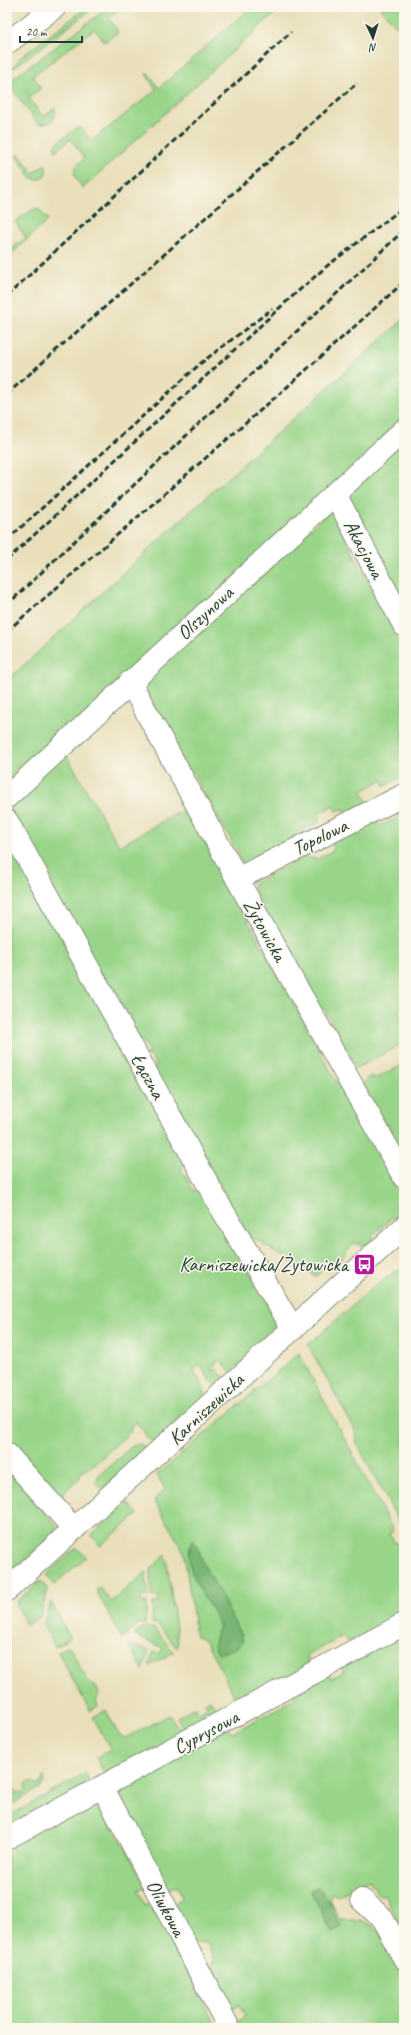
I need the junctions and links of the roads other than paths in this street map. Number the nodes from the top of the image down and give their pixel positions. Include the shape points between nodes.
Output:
1 (55, 7) edge
2 (7, 43) edge
3 (404, 430) edge
4 (335, 494) junction
5 (404, 625) edge
6 (130, 682) junction
7 (404, 796) edge
8 (7, 797) edge
9 (7, 821) edge
10 (237, 879) junction
11 (404, 1177) edge
12 (404, 1227) edge
13 (293, 1329) junction
14 (7, 1454) edge
15 (74, 1529) junction
16 (7, 1590) edge
17 (404, 1624) edge
18 (103, 1788) junction
19 (7, 1838) edge
20 (362, 1900) dead end
21 (404, 1958) edge
22 (229, 2028) edge

1 - 2 street
3 - 4 street, Olszynowa
4 - 5 street, Akacjowa
4 - 6 street, Olszynowa
6 - 8 street, Olszynowa
6 - 10 street, Żytowicka
7 - 10 street, Topolowa
9 - 13 street, Łączna via 220,1206
10 - 11 street, Żytowicka
12 - 13 street, Karniszewicka
13 - 15 street, Karniszewicka
14 - 15 street
15 - 16 street, Karniszewicka
17 - 18 street, Cyprysowa
18 - 19 street, Cyprysowa
18 - 22 street, Oliwkowa
20 - 21 street via 382,1918

